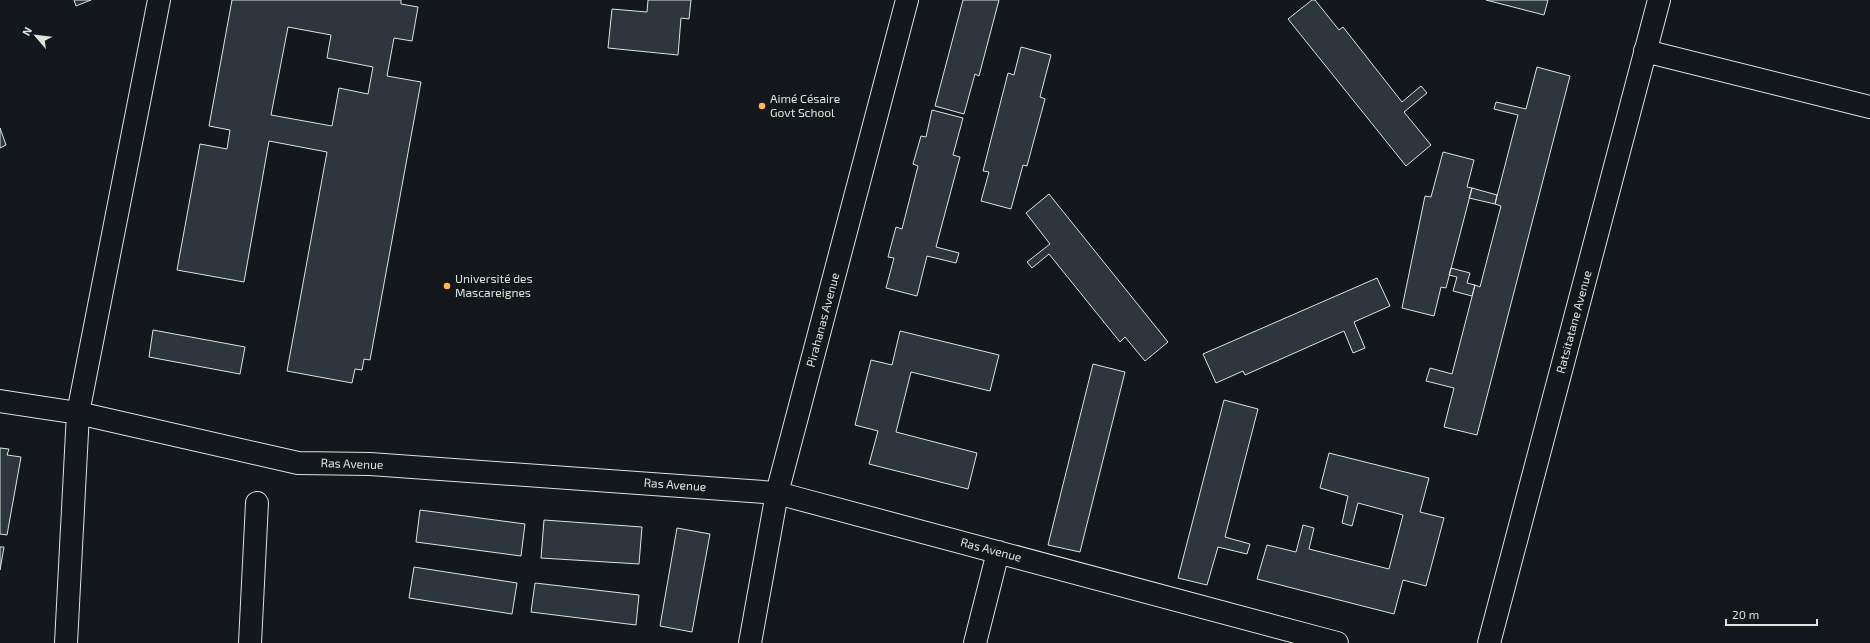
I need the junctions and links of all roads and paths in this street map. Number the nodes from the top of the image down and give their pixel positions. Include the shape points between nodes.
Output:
1 (159, 0) edge
2 (907, 0) edge
3 (1659, 0) edge
4 (1645, 51) junction
5 (1870, 107) edge
6 (0, 401) edge
7 (78, 413) junction
8 (777, 493) junction
9 (257, 503) dead end
10 (998, 552) junction
11 (66, 643) edge
12 (250, 643) edge
13 (750, 643) edge
14 (975, 643) edge
15 (1337, 643) edge
16 (1489, 643) edge

1 - 7 street
2 - 8 street, Pirahanas Avenue
3 - 4 street, Ratsitatane Avenue
4 - 5 street
4 - 16 street, Ratsitatane Avenue
6 - 7 street, Ras Avenue
7 - 8 street, Ras Avenue via 298,463 370,464
7 - 11 street
8 - 10 street, Ras Avenue
8 - 13 street, Pirahanas Avenue
9 - 12 street
10 - 14 street
10 - 15 street, Ras Avenue

